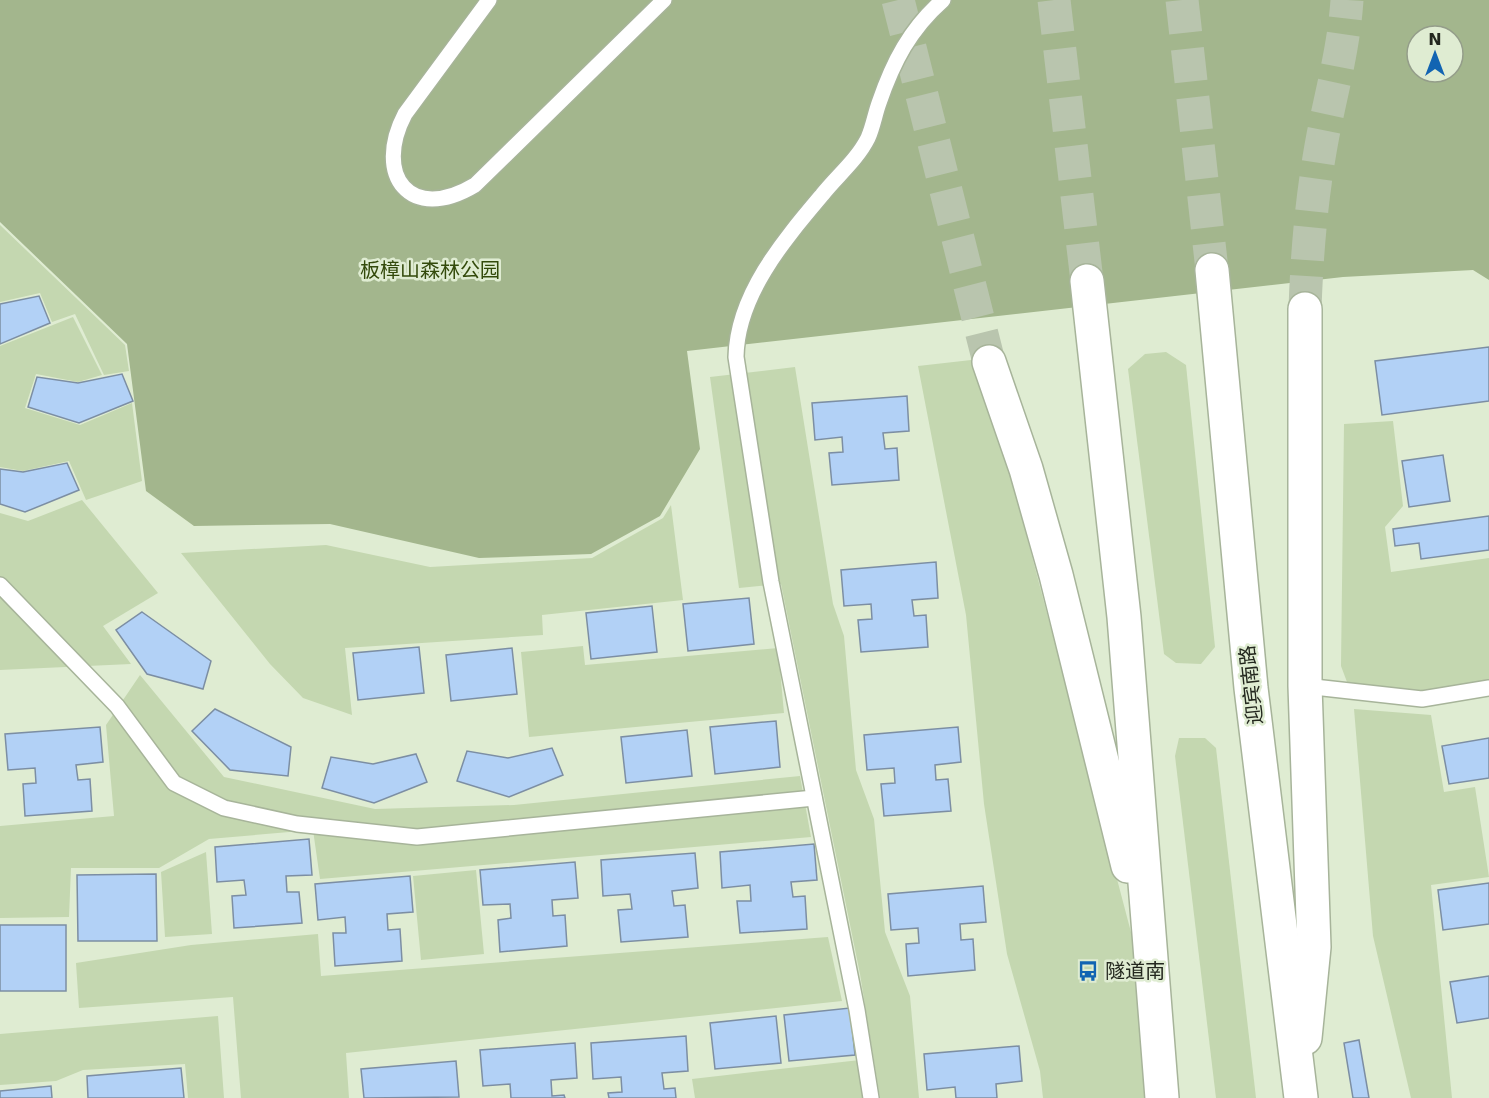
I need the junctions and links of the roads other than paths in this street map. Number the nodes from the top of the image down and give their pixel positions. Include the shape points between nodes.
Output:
1 (489, 0) edge
2 (664, 0) edge
3 (943, 0) edge
4 (1212, 270) tunnel mouth
5 (1087, 281) tunnel mouth
6 (1305, 309) tunnel mouth
7 (989, 362) tunnel mouth
8 (0, 585) edge
9 (1305, 686) junction
10 (1489, 688) edge
11 (814, 798) junction
12 (1150, 955) junction
13 (1299, 1094) edge
14 (871, 1098) edge
15 (1162, 1098) edge

1 - 2 lane via 405,114 396,132 393,154 397,174 403,188 418,199 434,201 456,196 475,185
3 - 11 lane via 921,19 904,43 890,71 868,138 857,155 770,263 753,292 736,340 771,582
4 - 13 main road, 迎宾南路 via 1251,688
5 - 12 main road via 1124,617
6 - 9 main road
7 - 12 main road via 1026,469 1056,575
8 - 11 lane via 117,706 174,783 224,808 297,824 417,837
9 - 10 lane via 1422,699
9 - 13 main road via 1314,947
11 - 14 lane
12 - 15 main road

